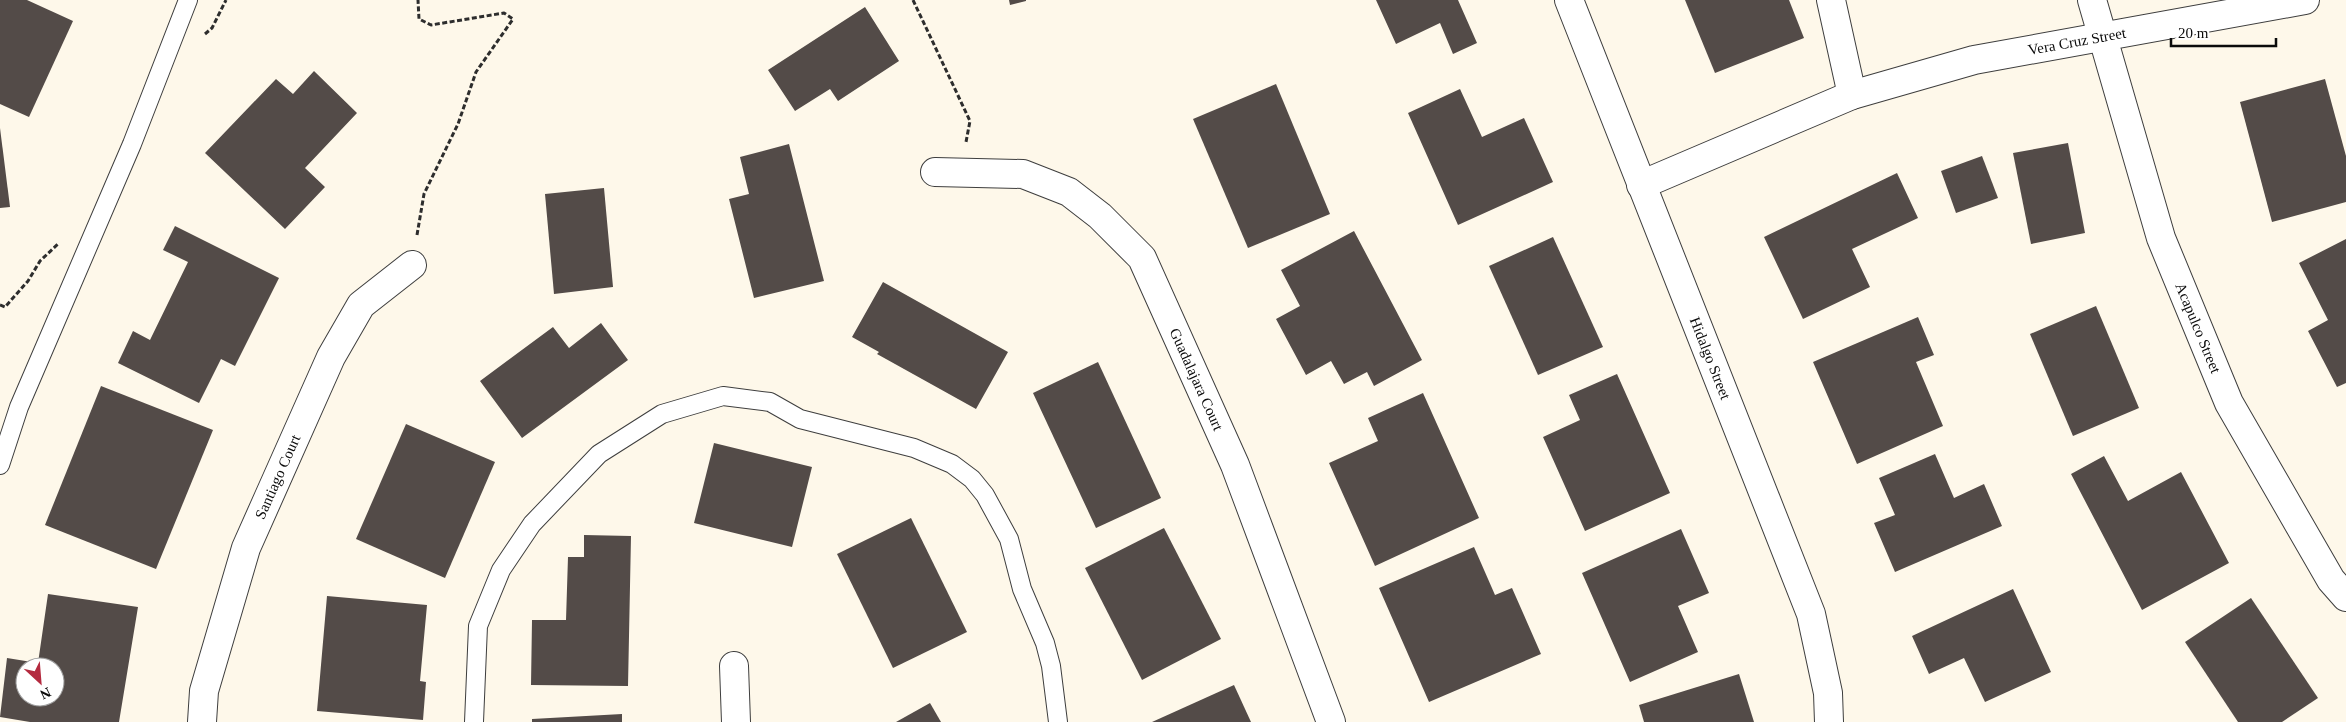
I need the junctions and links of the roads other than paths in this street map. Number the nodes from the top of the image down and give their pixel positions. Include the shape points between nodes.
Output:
1 (188, 0) edge
2 (1569, 0) edge
3 (1831, 0) edge
4 (2092, 0) edge
5 (2305, 0) edge
6 (2101, 36) junction
7 (1852, 95) junction
8 (948, 173) road end
9 (1641, 185) junction
10 (412, 265) road end
11 (0, 465) edge
12 (2346, 597) edge
13 (734, 666) dead end
14 (202, 722) edge
15 (474, 722) edge
16 (736, 722) edge
17 (1058, 722) edge
18 (1331, 722) edge
19 (1829, 722) edge

1 - 11 lane via 132,144 19,407
2 - 9 street, Hidalgo Street
3 - 7 street
4 - 6 street, Acapulco Street
5 - 6 street, Vera Cruz Street
6 - 7 street, Vera Cruz Street via 1974,60
6 - 12 street, Acapulco Street via 2161,238 2229,404 2331,580
7 - 9 street, Vera Cruz Street
8 - 18 street, Guadalajara Court via 1023,174 1069,192 1100,216 1142,258 1235,466
9 - 19 street, Hidalgo Street via 1811,614 1828,694
10 - 14 street, Santiago Court via 361,305 331,357 246,548 204,691
13 - 16 street
15 - 17 lane via 478,626 501,570 532,524 599,454 662,414 723,396 770,402 800,419 914,448 952,464 972,479 985,495 1009,539 1022,589 1045,643

